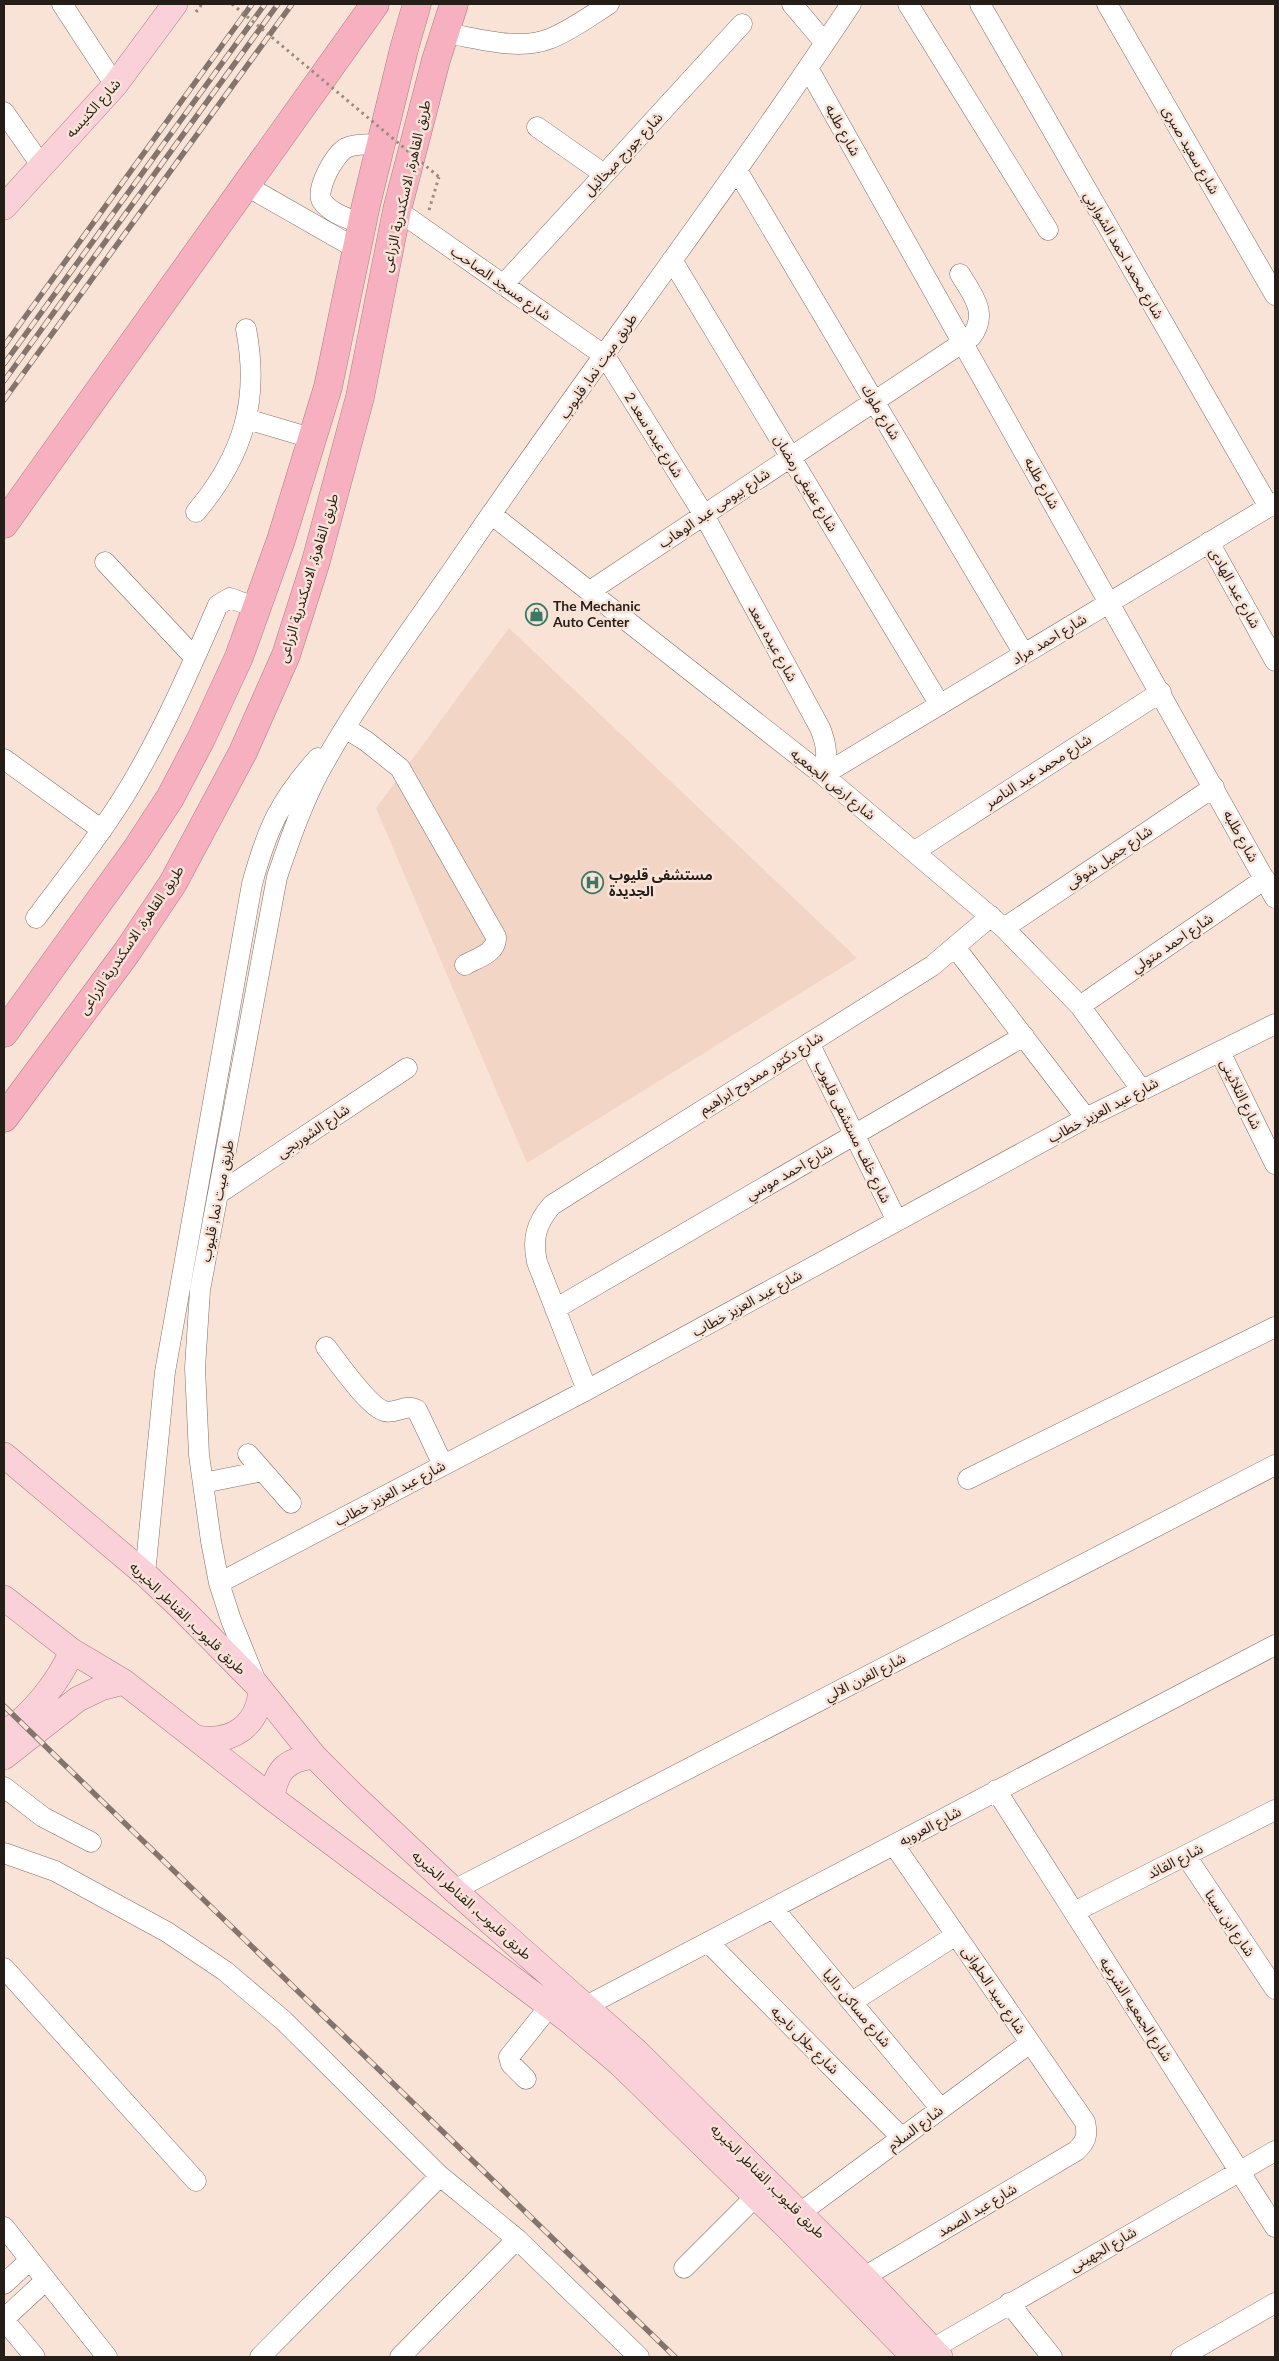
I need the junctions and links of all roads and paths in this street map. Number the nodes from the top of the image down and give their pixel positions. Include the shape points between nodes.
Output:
1 (62, 4) edge
2 (175, 4) edge
3 (232, 4) edge
4 (375, 4) edge
5 (417, 4) edge
6 (454, 4) edge
7 (610, 4) edge
8 (792, 4) edge
9 (851, 4) edge
10 (908, 4) edge
11 (980, 4) edge
12 (1107, 4) edge
13 (742, 24) dead end
14 (445, 33) junction
15 (825, 43) junction
16 (808, 68) junction
17 (115, 85) junction
18 (4, 112) edge
19 (537, 127) dead end
20 (381, 144) junction
21 (41, 165) junction
22 (737, 170) junction
23 (604, 174) junction
24 (245, 185) junction
25 (4, 207) edge
26 (430, 207) dead end
27 (397, 210) junction
28 (1048, 230) dead end
29 (360, 237) junction
30 (672, 260) junction
31 (960, 274) dead end
32 (503, 285) junction
33 (1275, 296) edge
34 (246, 329) dead end
35 (963, 342) junction
36 (605, 356) junction
37 (874, 400) junction
38 (247, 418) junction
39 (311, 438) junction
40 (790, 457) junction
41 (1272, 505) edge
42 (196, 512) dead end
43 (491, 514) junction
44 (704, 514) junction
45 (4, 524) edge
46 (1209, 542) junction
47 (105, 562) dead end
48 (590, 591) junction
49 (1110, 602) junction
50 (257, 608) junction
51 (1024, 654) junction
52 (194, 657) junction
53 (1275, 661) edge
54 (1161, 692) junction
55 (940, 705) junction
56 (344, 728) junction
57 (4, 759) edge
58 (823, 775) junction
59 (1214, 787) junction
60 (102, 830) junction
61 (915, 851) junction
62 (1265, 879) junction
63 (1275, 898) edge
64 (36, 918) dead end
65 (998, 922) junction
66 (955, 946) junction
67 (466, 964) dead end
68 (1080, 1006) junction
69 (1275, 1024) edge
70 (4, 1033) edge
71 (1024, 1036) junction
72 (809, 1044) junction
73 (1220, 1052) junction
74 (407, 1068) dead end
75 (1141, 1089) junction
76 (4, 1118) edge
77 (1086, 1118) junction
78 (854, 1135) junction
79 (1275, 1164) edge
80 (218, 1194) junction
81 (897, 1221) junction
82 (555, 1309) junction
83 (1275, 1327) edge
84 (326, 1347) dead end
85 (587, 1390) junction
86 (4, 1454) edge
87 (248, 1454) dead end
88 (443, 1465) junction
89 (1275, 1465) edge
90 (263, 1470) junction
91 (968, 1480) dead end
92 (203, 1483) junction
93 (291, 1503) dead end
94 (145, 1574) junction
95 (219, 1584) junction
96 (4, 1598) edge
97 (1275, 1645) edge
98 (72, 1651) junction
99 (124, 1682) junction
100 (259, 1687) junction
101 (197, 1738) junction
102 (4, 1751) edge
103 (314, 1756) junction
104 (4, 1787) edge
105 (996, 1790) junction
106 (272, 1798) junction
107 (1275, 1810) edge
108 (91, 1842) dead end
109 (894, 1845) junction
110 (4, 1853) edge
111 (1186, 1856) junction
112 (454, 1890) junction
113 (773, 1908) junction
114 (1074, 1912) junction
115 (956, 1935) junction
116 (708, 1942) junction
117 (4, 1968) edge
118 (1275, 1989) edge
119 (852, 2002) junction
120 (549, 2006) junction
121 (586, 2006) junction
122 (1030, 2043) junction
123 (526, 2079) dead end
124 (941, 2109) junction
125 (902, 2138) junction
126 (1086, 2138) joint
127 (1275, 2151) edge
128 (1240, 2171) junction
129 (440, 2176) junction
130 (196, 2181) dead end
131 (756, 2196) junction
132 (800, 2213) junction
133 (4, 2227) edge
134 (1275, 2227) edge
135 (517, 2239) junction
136 (30, 2260) junction
137 (684, 2268) dead end
138 (864, 2277) junction
139 (46, 2280) junction
140 (4, 2284) edge
141 (1009, 2303) junction
142 (1275, 2303) edge
143 (4, 2320) edge
144 (929, 2354) edge
145 (35, 2357) edge
146 (108, 2357) edge
147 (260, 2357) edge
148 (400, 2357) edge
149 (640, 2357) edge
150 (1052, 2357) edge
151 (1181, 2357) edge

1 - 17 street
2 - 17 main road, شارع الكنيسه
3 - 26 path, bridge via 439,178
4 - 24 highway
5 - 20 highway
6 - 14 highway, طريق القاهرة, الاسكندرية الزراعى
7 - 14 street via 540,42 500,41
8 - 15 street
9 - 15 street, طريق ميت نما, قليوب
10 - 28 street
11 - 41 street, شارع محمد احمد الشواربي
12 - 33 street, شارع سعيد صبرى
13 - 23 street, شارع جورج ميخائيل
14 - 27 highway, طريق القاهرة, الاسكندرية الزراعى
15 - 16 street, طريق ميت نما, قليوب
16 - 22 street, طريق ميت نما, قليوب
16 - 35 street, شارع طلبه
17 - 21 main road, شارع الكنيسه
18 - 21 street
19 - 23 street
20 - 29 highway
20 - 29 street via 352,146 343,150 334,159 320,188 320,196 327,207
21 - 25 main road, شارع الكنيسه
22 - 30 street, طريق ميت نما, قليوب
22 - 37 street, شارع ملوك
23 - 32 street, شارع جورج ميخائيل
24 - 29 street
24 - 45 highway
27 - 32 street, شارع مسجد الصاحب
27 - 76 highway, طريق القاهرة, الاسكندرية الزراعى via 360,397 316,561 286,655 243,752 173,883
29 - 39 highway via 328,387
30 - 36 street, طريق ميت نما, قليوب
30 - 40 street, شارع عفيفى رمضان
31 - 35 street, شارع بيومى عبد الوهاب via 978,303 980,313 976,330
32 - 36 street, شارع مسجد الصاحب
34 - 38 street via 252,374
35 - 37 street, شارع بيومى عبد الوهاب
35 - 49 street, شارع طلبه
36 - 43 street, طريق ميت نما, قليوب
36 - 44 street, شارع عبده سعد 2
37 - 40 street, شارع بيومى عبد الوهاب
37 - 51 street, شارع ملوك
38 - 39 street
38 - 42 street via 228,469
39 - 50 highway
40 - 44 street, شارع بيومى عبد الوهاب
40 - 55 street, شارع عفيفى رمضان
41 - 46 street, شارع احمد مراد
43 - 48 street, شارع ارض الجمعيه
43 - 56 street, طريق ميت نما, قليوب
44 - 48 street, شارع بيومى عبد الوهاب
44 - 58 street, شارع عبده سعد via 820,728 826,743 827,760
46 - 49 street, شارع احمد مراد
46 - 53 street, شارع عبد الهادى
47 - 52 street
48 - 58 street, شارع ارض الجمعيه
49 - 51 street, شارع احمد مراد
49 - 54 street, شارع طلبه
50 - 52 street via 230,598 222,601
50 - 70 highway via 239,657 170,798
51 - 55 street, شارع احمد مراد
52 - 60 street via 130,786
54 - 59 street, شارع طلبه
54 - 61 street, شارع محمد عبد الناصر
55 - 58 street, شارع احمد مراد
56 - 67 street via 400,768 496,938 492,951
56 - 80 street, طريق ميت نما, قليوب via 302,809 278,877
56 - 94 street, طريق ميت نما, قليوب via 280,807 263,843 252,884 165,1372
57 - 60 street
58 - 61 street, شارع ارض الجمعيه
59 - 62 street, شارع طلبه
59 - 65 street, شارع جميل شوقى
60 - 64 street
61 - 65 street, شارع ارض الجمعيه
62 - 63 street, شارع طلبه
62 - 68 street, شارع احمد متولي
65 - 66 street, شارع دكتور ممدوح ابراهيم
65 - 68 street, شارع ارض الجمعيه
66 - 71 street
66 - 72 street, شارع دكتور ممدوح ابراهيم via 932,966
68 - 75 street, شارع ارض الجمعيه
69 - 73 street, شارع عبد العزيز خطاب
71 - 77 street
71 - 78 street, شارع احمد موسي
72 - 78 street, شارع خلف مستشفى قليوب
72 - 82 street, شارع دكتور ممدوح ابراهيم via 552,1205 541,1216 535,1231 534,1247
73 - 75 street, شارع عبد العزيز خطاب
73 - 79 street, شارع الثلاثينى
74 - 80 street, شارع الشوربجى
75 - 77 street, شارع عبد العزيز خطاب
77 - 81 street, شارع عبد العزيز خطاب
78 - 81 street, شارع خلف مستشفى قليوب
78 - 82 street, شارع احمد موسي
80 - 92 street, طريق ميت نما, قليوب via 200,1290 195,1368
81 - 85 street, شارع عبد العزيز خطاب
82 - 85 street
83 - 91 street
84 - 88 street via 377,1407 391,1412 407,1406 417,1410
85 - 88 street, شارع عبد العزيز خطاب
86 - 94 main road, طريق قليوب, القناطر الخيريه
87 - 90 street
88 - 95 street, شارع عبد العزيز خطاب
89 - 112 street, شارع الفرن الالي
90 - 92 street
90 - 93 street
92 - 95 street, طريق ميت نما, قليوب
94 - 100 main road, طريق قليوب, القناطر الخيريه
95 - 100 street, طريق ميت نما, قليوب
96 - 98 main road, طريق قليوب, القناطر الخيريه
97 - 105 street, شارع العروبه
98 - 99 main road, طريق قليوب, القناطر الخيريه
98 - 102 main road via 53,1686 13,1728
99 - 101 main road, طريق قليوب, القناطر الخيريه
99 - 102 main road via 78,1699
100 - 101 main road via 260,1703 247,1726 224,1739
100 - 103 main road, طريق قليوب, القناطر الخيريه
101 - 106 main road, طريق قليوب, القناطر الخيريه
103 - 106 main road via 297,1759 283,1768 274,1781
103 - 112 main road, طريق قليوب, القناطر الخيريه
104 - 108 street via 43,1816
105 - 109 street, شارع العروبه
105 - 114 street, شارع الجمعيه الشرعيه
106 - 120 main road, طريق قليوب, القناطر الخيريه
107 - 111 street, شارع القائد
109 - 113 street, شارع العروبه
109 - 115 street, شارع سيد الحلوانى
110 - 129 street via 55,1871 167,1932 225,1971 284,2021
111 - 114 street, شارع القائد
111 - 118 street, شارع ابن سينا
112 - 121 main road, طريق قليوب, القناطر الخيريه
113 - 116 street, شارع العروبه
113 - 119 street, شارع مساكن داليا
114 - 128 street, شارع الجمعيه الشرعيه
115 - 119 street
115 - 122 street, شارع سيد الحلوانى
116 - 121 street, شارع العروبه
116 - 125 street, شارع جلال ناجيه
117 - 130 street
119 - 124 street, شارع مساكن داليا
120 - 123 street via 509,2057 511,2064
120 - 131 main road, طريق قليوب, القناطر الخيريه via 619,2063
121 - 132 main road, طريق قليوب, القناطر الخيريه via 654,2068
122 - 124 street, شارع السلام
122 - 126 street, شارع سيد الحلوانى via 1085,2122
124 - 125 street, شارع السلام
125 - 132 street, شارع السلام
126 - 138 street, شارع عبد الصمد via 1076,2151
127 - 128 street, شارع الجهينى
128 - 134 street, شارع الجمعيه الشرعيه
128 - 141 street, شارع الجهينى
129 - 135 street
129 - 147 street
131 - 137 street
131 - 144 main road, طريق قليوب, القناطر الخيريه
132 - 138 main road, طريق قليوب, القناطر الخيريه
133 - 136 street
135 - 148 street
135 - 149 street
136 - 139 street
136 - 140 street
138 - 144 main road, طريق قليوب, القناطر الخيريه
139 - 143 street
139 - 146 street
141 - 144 street, شارع الجهينى
141 - 150 street
142 - 151 street
143 - 145 street

